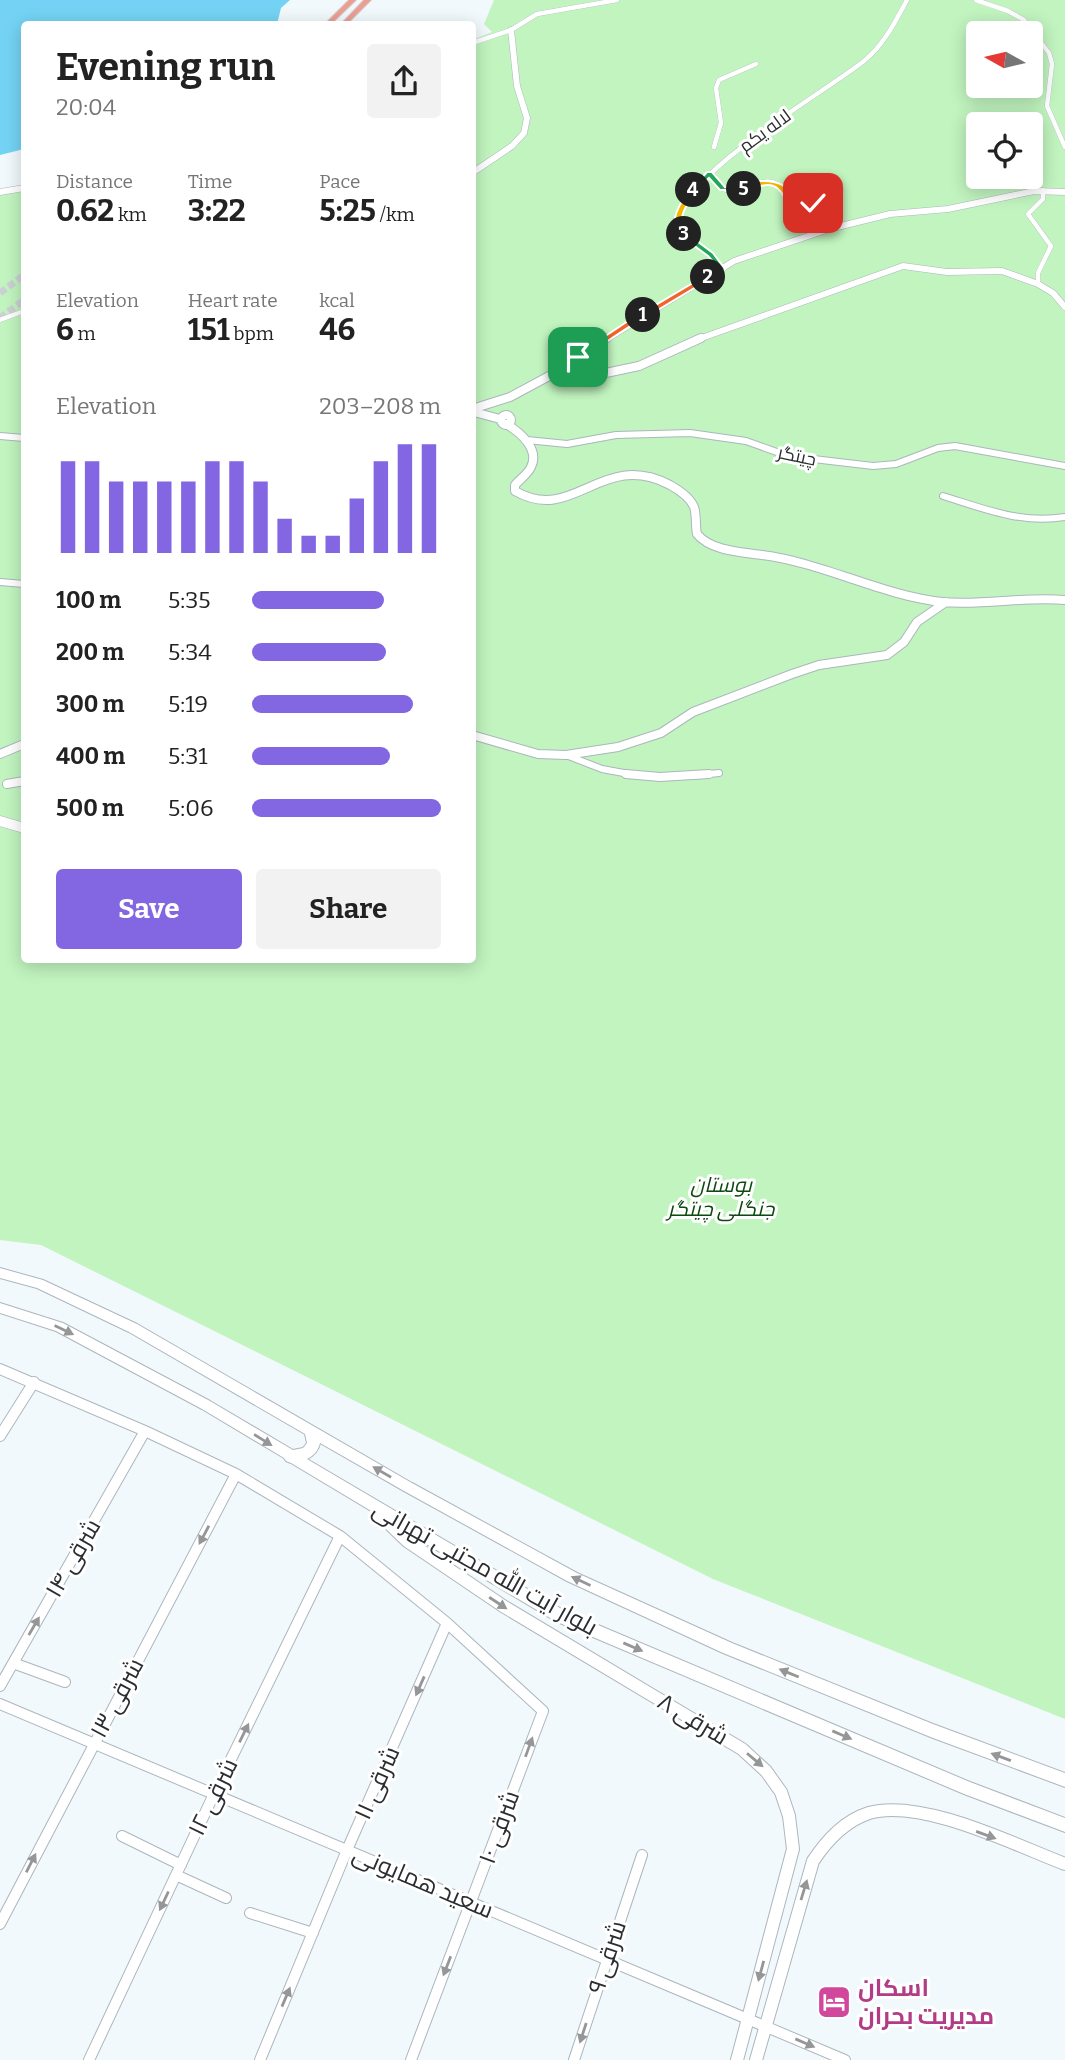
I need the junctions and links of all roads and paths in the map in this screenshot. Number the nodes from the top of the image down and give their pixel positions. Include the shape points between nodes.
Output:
1 (353, 0) edge
2 (368, 0) edge
3 (617, 0) edge
4 (907, 0) edge
5 (976, 0) edge
6 (331, 21) edge
7 (347, 21) edge
8 (511, 30) junction
9 (476, 42) edge
10 (756, 64) dead end
11 (1065, 146) edge
12 (714, 147) dead end
13 (476, 170) edge
14 (709, 174) junction
15 (21, 188) edge
16 (841, 190) dead end
17 (1044, 190) junction
18 (0, 192) edge
19 (1065, 192) edge
20 (723, 268) junction
21 (1038, 284) junction
22 (1065, 307) edge
23 (21, 312) edge
24 (0, 320) edge
25 (578, 357) junction
26 (601, 374) junction
27 (551, 375) junction
28 (510, 397) junction
29 (476, 409) edge
30 (476, 411) edge
31 (505, 420) junction
32 (0, 436) edge
33 (21, 438) edge
34 (527, 440) junction
35 (1065, 466) edge
36 (943, 496) dead end
37 (1065, 517) edge
38 (0, 582) edge
39 (21, 584) edge
40 (1065, 600) edge
41 (946, 603) junction
42 (476, 736) edge
43 (21, 745) edge
44 (0, 754) edge
45 (566, 755) junction
46 (719, 773) dead end
47 (21, 782) edge
48 (7, 784) dead end
49 (0, 821) edge
50 (21, 827) edge
51 (0, 1273) edge
52 (0, 1308) edge
53 (0, 1369) edge
54 (34, 1382) junction
55 (310, 1429) junction
56 (145, 1431) junction
57 (0, 1436) edge
58 (290, 1457) junction
59 (236, 1474) junction
60 (367, 1502) junction
61 (340, 1536) junction
62 (447, 1623) junction
63 (13, 1663) junction
64 (65, 1682) dead end
65 (0, 1686) edge
66 (0, 1704) edge
67 (93, 1744) junction
68 (1065, 1780) edge
69 (214, 1794) junction
70 (1065, 1825) edge
71 (122, 1836) dead end
72 (347, 1850) junction
73 (642, 1855) dead end
74 (1065, 1864) edge
75 (178, 1870) junction
76 (226, 1898) dead end
77 (471, 1903) junction
78 (250, 1913) dead end
79 (0, 1924) edge
80 (313, 1933) junction
81 (606, 1959) junction
82 (748, 2020) junction
83 (765, 2026) junction
84 (89, 2060) edge
85 (260, 2060) edge
86 (411, 2060) edge
87 (574, 2060) edge
88 (737, 2060) edge
89 (756, 2060) edge
90 (845, 2060) edge

1 - 6 highway
2 - 7 highway
3 - 8 street via 537,14
4 - 14 street, لاله یکم via 884,40 866,60
5 - 11 street via 1024,20 1049,53 1047,106
8 - 9 street
8 - 13 street via 517,86 527,118 524,133
10 - 12 street via 719,80 721,123
14 - 16 street via 728,190 776,183 797,206
14 - 20 street, لاله یکم via 684,202 677,225
15 - 18 street
17 - 19 street
17 - 20 street via 948,209 890,214 829,229
17 - 21 street via 1043,200 1028,214 1051,246 1039,268
20 - 25 street
21 - 22 street
21 - 26 street via 1002,271 947,272 903,266 690,341 639,366
23 - 24 street
25 - 26 street
25 - 27 street
26 - 27 street
27 - 28 street
28 - 29 street
28 - 31 street
30 - 31 street
31 - 34 street
32 - 33 street
34 - 35 street, چیتگر via 567,444 615,435 690,433 746,441 788,456 873,466 896,464 955,446
34 - 41 street via 531,467 514,491 522,497 548,502 622,474 648,475 692,502 694,531 708,543 819,566 892,594
36 - 37 street via 1007,519
38 - 39 street
40 - 41 street
41 - 45 street via 917,622 904,642 887,655 819,665 693,712 639,741
42 - 45 street via 520,751
43 - 44 street
45 - 46 street via 586,766 620,773
47 - 48 street
49 - 50 street
51 - 55 main road, بلوار آیت الله مجتبی تهرانی via 39,1284 121,1322
52 -> 58 main road, بلوار آیت الله مجتبی تهرانی via 59,1327 206,1405
53 - 54 street
54 - 56 street
54 - 57 street
55 - 58 main road via 314,1444 307,1453
68 -> 55 main road, بلوار آیت الله مجتبی تهرانی via 728,1648 572,1577
56 - 59 street
63 -> 56 street, ۱۴ شرقی
58 - 60 main road, بلوار آیت الله مجتبی تهرانی
59 - 61 street
59 -> 67 street, ۱۳ شرقی
60 -> 70 main road, بلوار آیت الله مجتبی تهرانی via 560,1616
60 -> 82 street, ۸ شرقی via 407,1541 503,1606 742,1749 771,1773 785,1797 793,1849
61 - 62 street
69 -> 61 street, ۱۲ شرقی
62 -> 72 street, ۱۱ شرقی
77 -> 62 street, ۱۰ شرقی via 542,1711
63 - 64 street
63 - 65 street, ۱۴ شرقی
66 - 67 street, سعید همایونی
67 - 69 street, سعید همایونی
79 -> 67 street, ۱۳ شرقی
69 - 72 street, سعید همایونی
69 - 75 street, ۱۲ شرقی
71 - 75 street
72 - 77 street, سعید همایونی
72 - 80 street, ۱۱ شرقی
73 - 81 street, ۹ شرقی
83 -> 74 street via 813,1861 828,1837 855,1820 879,1811 911,1811
75 - 76 street
75 -> 84 street, ۱۲ شرقی
77 - 81 street, سعید همایونی
77 -> 86 street, ۱۰ شرقی
78 - 80 street
85 -> 80 street, ۱۱ شرقی
81 - 82 street, سعید همایونی
81 -> 87 street, ۹ شرقی
82 - 83 street, سعید همایونی
82 - 88 street, ۸ شرقی
83 - 89 street
83 -> 90 street, سعید همایونی

